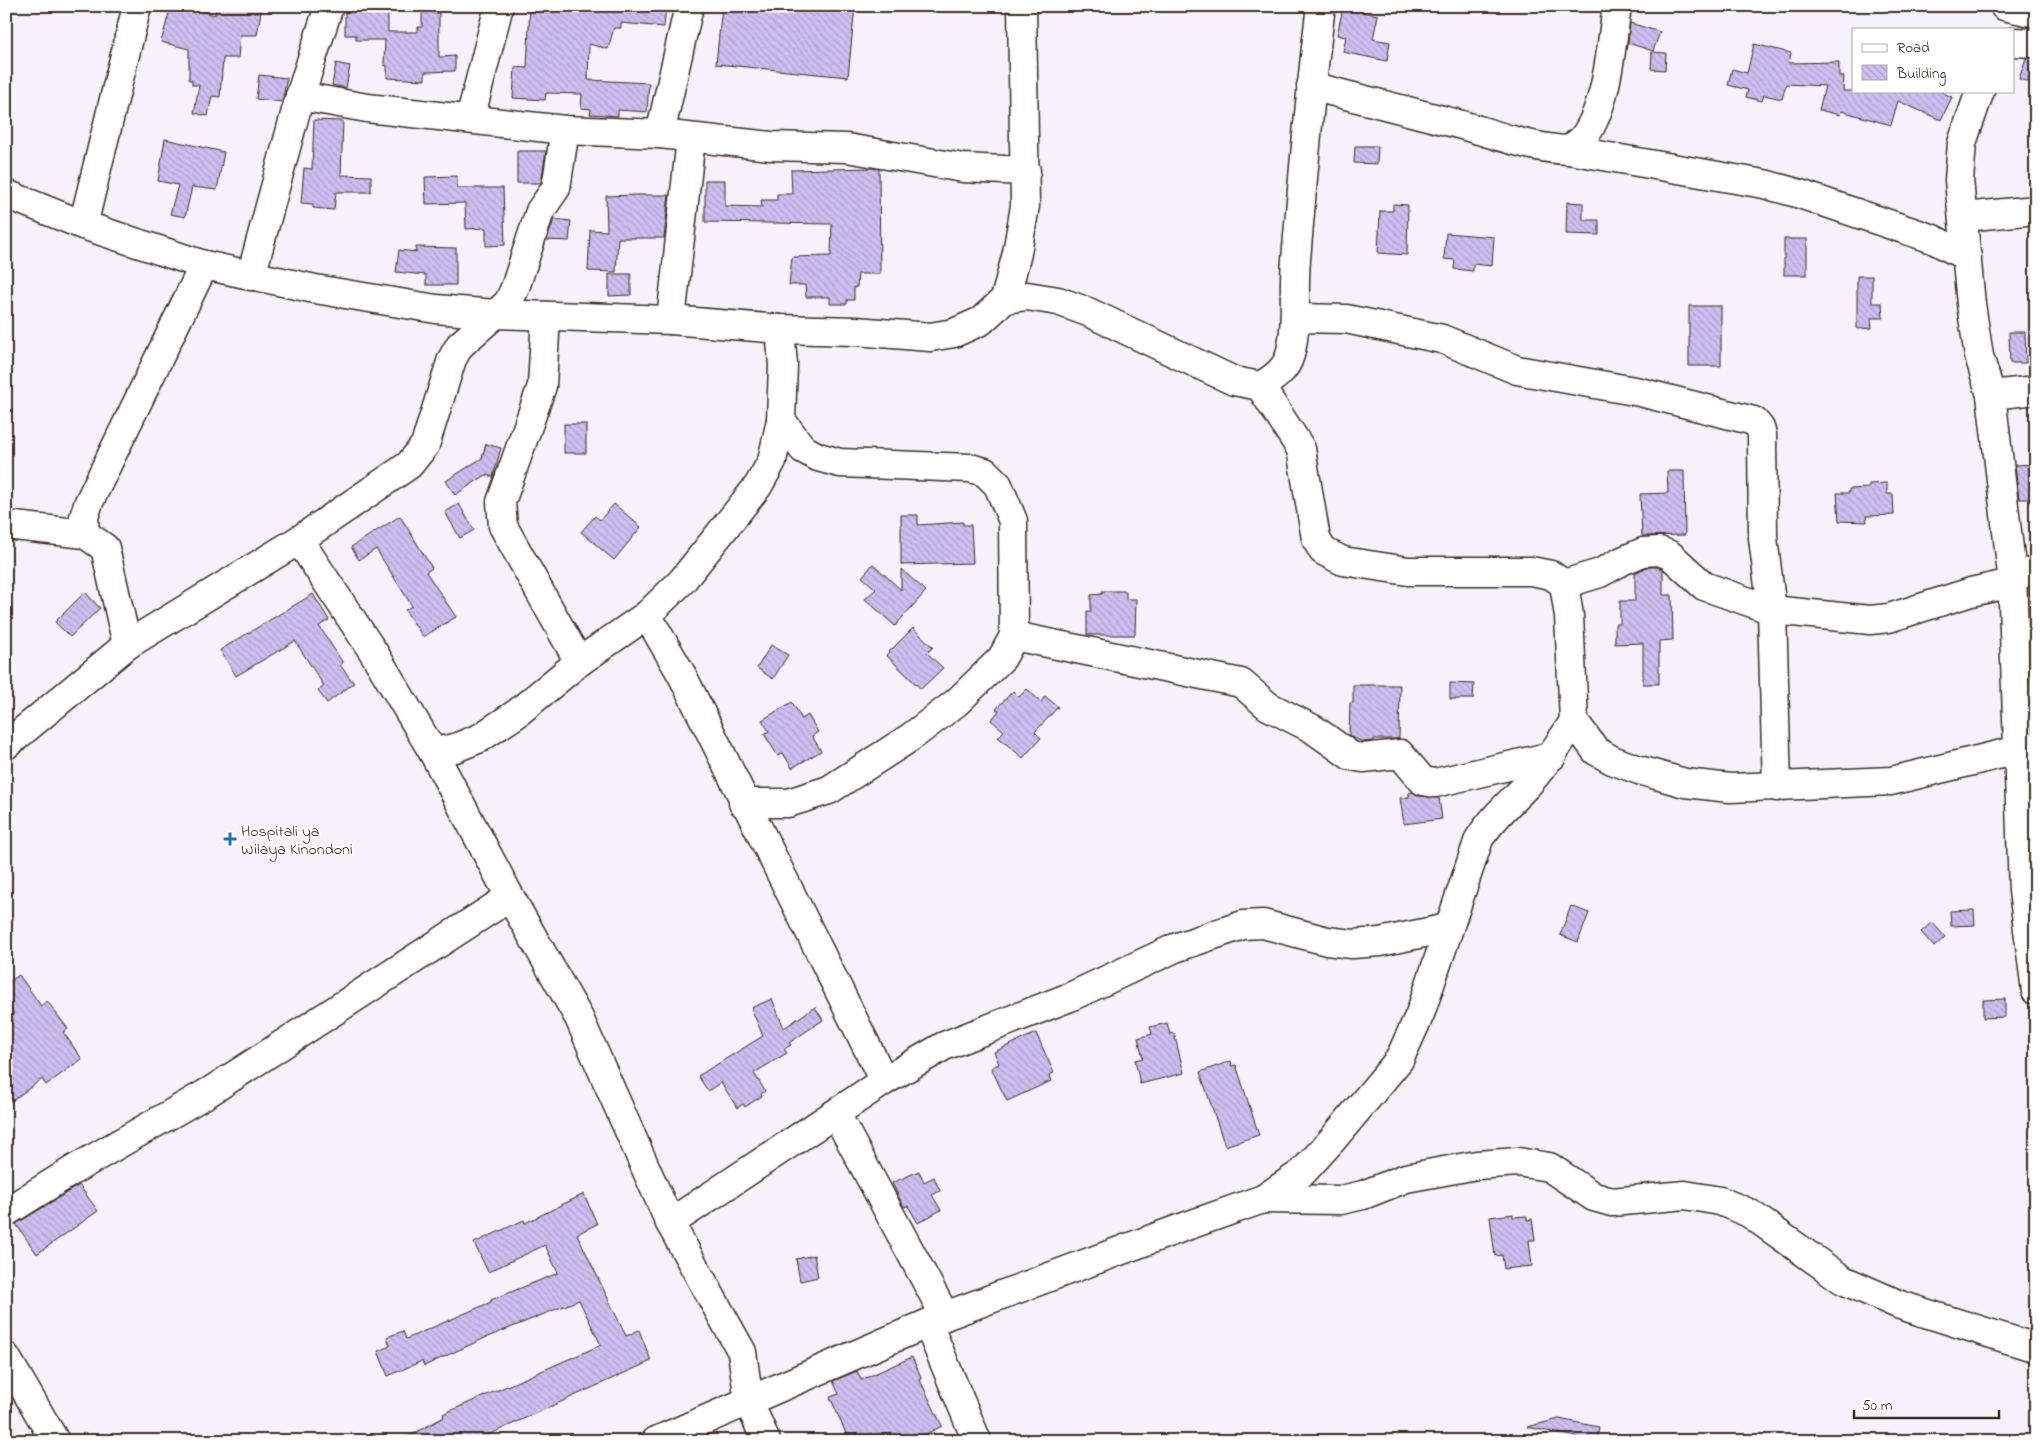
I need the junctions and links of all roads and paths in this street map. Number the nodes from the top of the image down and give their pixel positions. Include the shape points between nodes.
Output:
1 (137, 6) edge
2 (329, 6) edge
3 (499, 6) edge
4 (689, 6) edge
5 (1022, 6) edge
6 (1321, 6) edge
7 (1617, 6) edge
8 (2004, 6) edge
9 (2036, 13) edge
10 (2014, 42) edge
11 (2036, 44) edge
12 (1311, 86) junction
13 (1980, 92) edge
14 (300, 96) junction
15 (470, 119) junction
16 (565, 130) junction
17 (660, 134) junction
18 (691, 138) junction
19 (1569, 150) junction
20 (1026, 171) junction
21 (6, 194) edge
22 (2036, 210) edge
23 (1962, 217) junction
24 (83, 225) junction
25 (1967, 257) junction
26 (204, 265) junction
27 (251, 276) junction
28 (1005, 299) junction
29 (495, 314) junction
30 (546, 316) junction
31 (1294, 318) junction
32 (671, 320) junction
33 (780, 329) junction
34 (1260, 386) junction
35 (2036, 390) edge
36 (1991, 395) junction
37 (781, 420) junction
38 (6, 525) edge
39 (85, 534) junction
40 (299, 540) junction
41 (2020, 577) edge
42 (1564, 584) junction
43 (1772, 610) junction
44 (648, 615) junction
45 (1014, 636) junction
46 (127, 645) junction
47 (579, 662) junction
48 (1574, 721) junction
49 (6, 745) edge
50 (2027, 749) edge
51 (433, 752) junction
52 (1552, 756) junction
53 (1777, 787) junction
54 (743, 803) junction
55 (2029, 890) edge
56 (510, 897) junction
57 (1448, 928) junction
58 (2036, 991) edge
59 (884, 1081) junction
60 (836, 1114) junction
61 (1263, 1199) junction
62 (6, 1212) edge
63 (670, 1223) junction
64 (937, 1320) junction
65 (2036, 1348) edge
66 (6, 1358) edge
67 (749, 1402) junction
68 (667, 1439) edge
69 (55, 1441) edge
70 (766, 1441) edge
71 (977, 1441) edge

1 - 24 street
2 - 14 street
3 - 15 street
4 - 17 street
5 - 20 street
6 - 12 street
7 - 19 street via 1598,108 1584,137
8 - 9 street
10 - 11 street
12 - 19 street via 1517,142
12 - 31 street via 1294,273
13 - 23 street via 1962,143 1959,180
14 - 15 street via 367,108
14 - 27 street
15 - 16 street
16 - 17 street
16 - 29 street via 556,188 540,210 512,296
17 - 18 street
18 - 20 street via 771,146 847,148 963,168
18 - 32 street
19 - 25 street via 1797,192 1933,238
20 - 28 street via 1025,206
21 - 24 street
22 - 23 street
23 - 25 street
24 - 26 street
25 - 36 street via 1979,356
26 - 27 street
26 - 39 street via 89,502 84,517
27 - 29 street via 436,309
28 - 33 street via 981,321 954,333 930,337
28 - 34 street via 1027,296 1058,301 1234,381
29 - 30 street
29 - 40 street via 460,345 452,359 425,445 409,465
30 - 32 street
30 - 47 street via 542,386 501,502 503,526
31 - 34 street via 1290,356 1278,376
31 - 43 street via 1346,319 1442,339 1517,370 1640,392 1754,421 1762,435 1763,538
32 - 33 street
33 - 37 street via 783,365
34 - 42 street via 1301,449 1316,539 1323,551 1342,560 1408,572 1531,571 1551,575
35 - 36 street
36 - 41 street
37 - 44 street via 772,461 758,486 682,581
37 - 45 street via 803,449 818,457 840,463 970,468 985,472 998,484 1013,521
38 - 39 street
39 - 46 street via 105,548
40 - 46 street
40 - 51 street via 374,653
41 - 43 street via 1889,618 1870,620
41 - 50 street
42 - 43 street via 1600,573 1643,552 1659,552 1670,555 1704,586
42 - 48 street via 1569,616
43 - 53 street
44 - 47 street
44 - 54 street via 682,676
45 - 52 street via 1241,683 1268,706 1313,729 1351,756 1400,754 1423,781 1435,783
45 - 54 street via 1002,658 956,702 911,737 829,790 788,803
46 - 49 street
47 - 51 street via 516,714 480,738
48 - 52 street
48 - 53 street via 1596,751 1639,770 1694,784 1730,788
50 - 53 street via 1891,781
50 - 55 street
51 - 56 street
52 - 57 street via 1492,818 1479,839
54 - 59 street
55 - 58 street
56 - 62 street via 209,1092
56 - 63 street via 579,1018
57 - 59 street via 1380,942 1352,944 1327,941 1263,924 1243,925 1175,948 1070,997 944,1046
57 - 61 street via 1420,1014 1399,1060 1303,1172
59 - 60 street
60 - 63 street
60 - 64 street
61 - 64 street
61 - 65 street via 1341,1200 1406,1178 1477,1165 1518,1162 1550,1167 1594,1197 1612,1202 1685,1195 1720,1201 1749,1213 1843,1280 1900,1305
63 - 67 street via 742,1352
64 - 67 street
64 - 71 street
66 - 69 street
67 - 68 street
67 - 70 street

